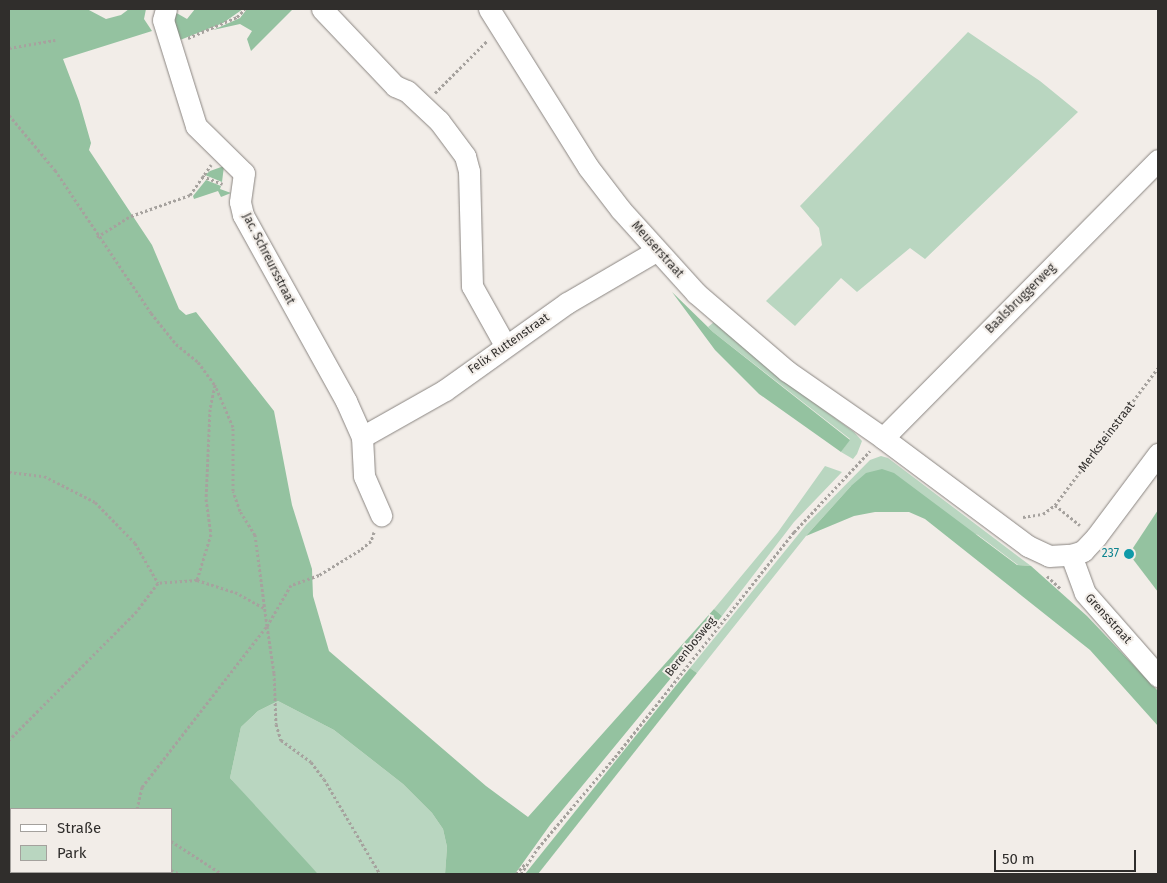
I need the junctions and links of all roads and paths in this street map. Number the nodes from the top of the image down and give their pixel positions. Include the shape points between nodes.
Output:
1 (166, 9) edge
2 (245, 9) edge
3 (322, 9) edge
4 (489, 9) edge
5 (500, 28) junction
6 (55, 40) dead end
7 (169, 41) junction
8 (9, 48) edge
9 (422, 105) junction
10 (9, 115) edge
11 (226, 155) junction
12 (1158, 160) edge
13 (97, 237) junction
14 (656, 250) junction
15 (506, 345) junction
16 (1158, 368) edge
17 (215, 385) junction
18 (362, 437) junction
19 (883, 438) junction
20 (1158, 454) edge
21 (9, 472) edge
22 (381, 515) joint
23 (992, 520) junction
24 (1071, 556) junction
25 (197, 580) junction
26 (158, 583) junction
27 (264, 608) junction
28 (267, 626) junction
29 (1158, 676) edge
30 (9, 740) edge
31 (137, 808) edge
32 (172, 842) edge
33 (529, 860) junction
34 (222, 874) edge
35 (380, 874) edge
36 (516, 874) edge
37 (521, 874) edge

1 - 7 street, Jac. Schreursstraat via 163,20
2 - 7 path via 237,17 210,29 175,42
3 - 9 street via 395,86 407,91
4 - 5 street, Meuserstraat
5 - 9 path
5 - 14 street, Meuserstraat via 578,154
6 - 8 path
7 - 11 street, Jac. Schreursstraat via 196,126
9 - 15 street via 439,121 468,162 472,286
10 - 13 path via 55,170
11 - 13 path via 204,171 190,195 131,216
11 - 18 street, Jac. Schreursstraat via 244,173 240,202 243,215 346,401
12 - 19 street, Baalsbruggerweg
13 - 17 path via 151,313 176,344 198,362
14 - 15 street, Felix Ruttenstraat via 567,303
14 - 19 street, Meuserstraat via 703,299 786,371
15 - 18 street, Felix Ruttenstraat via 445,390
16 - 23 path, Merksteinstraat via 1055,505 1035,516
17 - 25 path via 210,408 206,499 211,534
17 - 27 path via 233,427 234,490 240,511 255,535
18 - 22 street, Jac. Schreursstraat via 364,476
19 - 23 street
19 - 33 path, Berenbosweg via 794,532
20 - 24 street via 1096,537 1083,551
21 - 26 path via 44,476 95,502 136,543
22 - 28 path via 367,544 319,575 291,585
23 - 24 street via 1034,550 1049,556
24 - 29 street, Grensstraat via 1085,594
25 - 26 path
25 - 27 path via 235,592
26 - 30 path via 137,612
27 - 28 path
28 - 31 path via 142,787
28 - 35 path via 274,673 276,724 281,740 311,762 324,779
32 - 34 path
33 - 36 path
33 - 37 path, Berenbosweg

